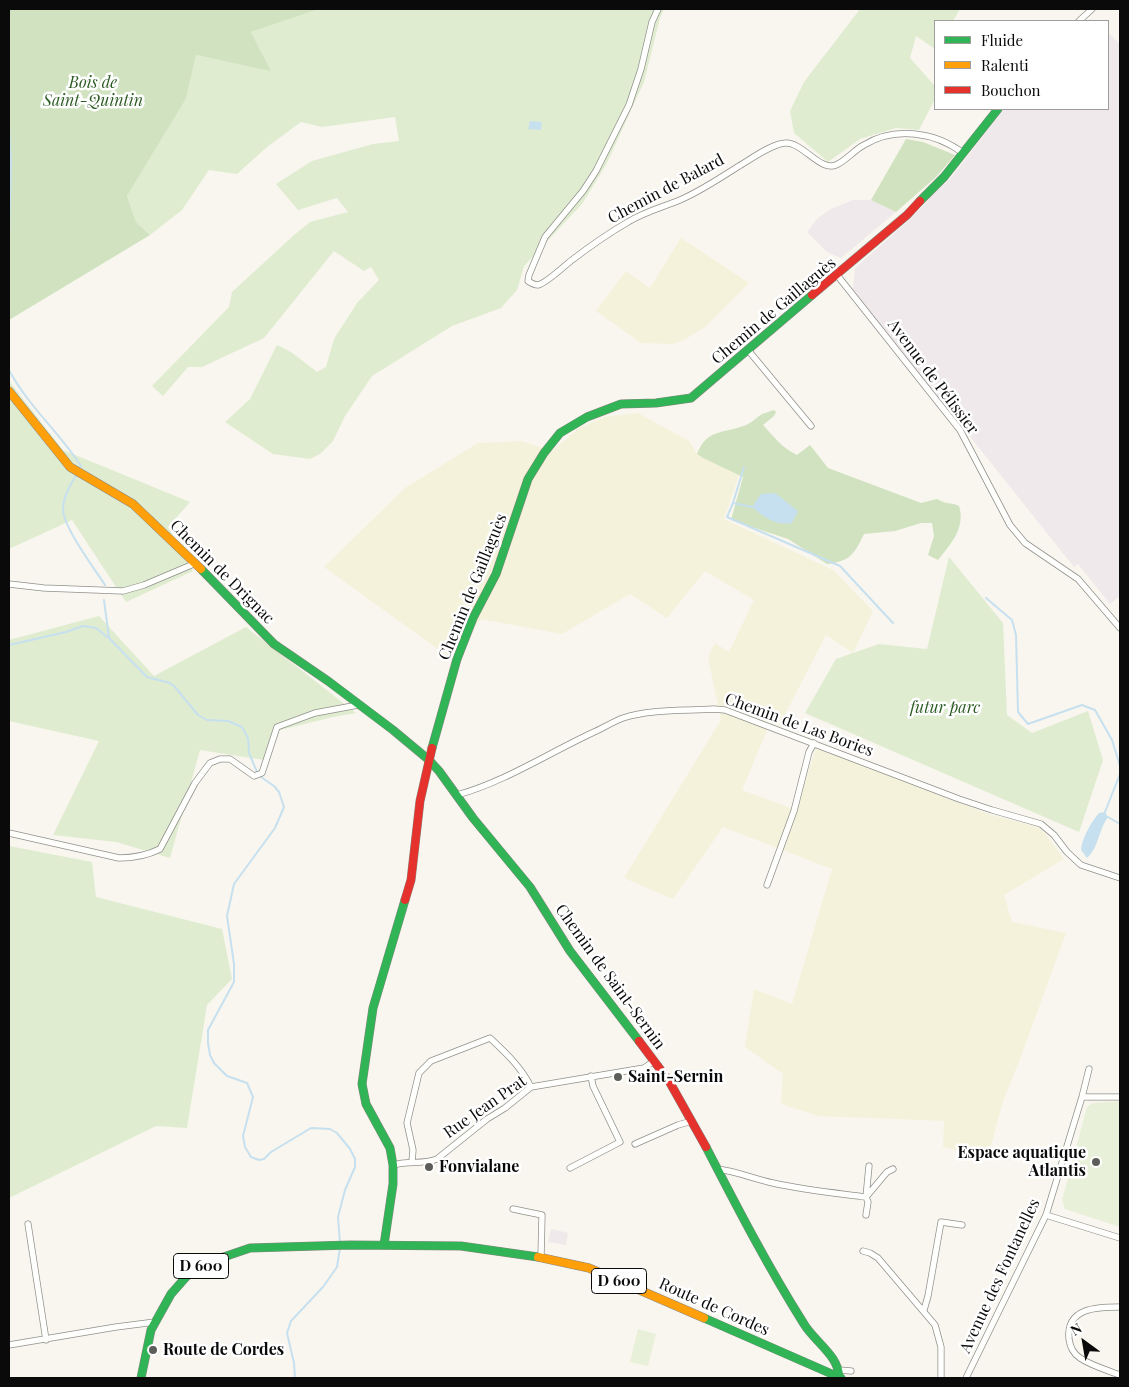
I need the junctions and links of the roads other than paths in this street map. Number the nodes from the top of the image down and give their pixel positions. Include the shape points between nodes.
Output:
1 (658, 9) edge
2 (1092, 9) edge
3 (1080, 20) edge
4 (997, 110) edge
5 (963, 153) junction
6 (837, 275) junction
7 (748, 350) junction
8 (9, 391) edge
9 (811, 426) dead end
10 (196, 563) junction
11 (9, 584) edge
12 (1120, 628) edge
13 (358, 705) junction
14 (814, 743) junction
15 (429, 760) junction
16 (457, 795) junction
17 (9, 833) edge
18 (1120, 878) edge
19 (767, 885) dead end
20 (654, 1061) junction
21 (1088, 1069) dead end
22 (591, 1076) junction
23 (531, 1087) junction
24 (1120, 1097) edge
25 (1082, 1098) junction
26 (692, 1121) junction
27 (635, 1144) dead end
28 (412, 1161) junction
29 (393, 1165) junction
30 (869, 1166) dead end
31 (570, 1168) dead end
32 (717, 1169) junction
33 (893, 1169) dead end
34 (866, 1197) junction
35 (513, 1209) dead end
36 (866, 1215) dead end
37 (1046, 1215) junction
38 (28, 1224) dead end
39 (962, 1226) dead end
40 (1120, 1238) edge
41 (384, 1245) junction
42 (863, 1251) dead end
43 (541, 1257) junction
44 (1120, 1307) edge
45 (924, 1310) junction
46 (155, 1322) junction
47 (46, 1340) junction
48 (9, 1345) edge
49 (851, 1371) dead end
50 (840, 1375) edge
51 (1111, 1375) edge
52 (1120, 1375) edge
53 (141, 1378) edge
54 (941, 1378) edge
55 (967, 1378) edge

1 - 5 street, Chemin de Balard via 629,105 592,178 545,237 529,275 528,280 532,284 539,285 550,278 629,221 681,200 762,152 784,143 793,144 826,166 836,166 864,144 882,136 903,133 938,139
2 - 3 street
4 - 5 street, Chemin de Gaillaguès
5 - 6 street, Chemin de Gaillaguès via 907,215
6 - 7 street, Chemin de Gaillaguès
6 - 12 street, Avenue de Pélissier via 960,430 1010,525 1026,543 1078,579
7 - 9 street
7 - 15 street, Chemin de Gaillaguès via 691,398 621,404 587,417 560,433 544,453 528,479 496,574 473,618 457,659
8 - 10 street, Chemin de Drignac via 77,472 133,504
10 - 11 street via 123,591
10 - 13 street, Chemin de Drignac via 274,644
13 - 15 street, Chemin de Drignac
13 - 17 street via 315,713 277,727 262,773 254,776 230,759 210,763 195,783 160,849 150,854 119,858
14 - 16 street, Chemin de Las Bories via 725,710 647,713 623,718 508,776
14 - 18 street, Chemin de Las Bories via 959,799 1041,824 1081,864
14 - 19 street
15 - 16 street, Chemin de Saint-Sernin
15 - 29 street, Chemin de Gaillaguès via 420,801 411,880 373,1008 362,1084 366,1104 390,1148
16 - 20 street, Chemin de Saint-Sernin via 530,888 570,951
20 - 22 street, Rue Jean Prat via 644,1068
20 - 26 street, Chemin de Saint-Sernin
21 - 25 street, Avenue des Fontanelles
22 - 23 street, Rue Jean Prat
22 - 31 street via 620,1142
23 - 28 street, Rue Jean Prat via 437,1159
23 - 28 street via 525,1074 490,1038 431,1061 419,1073 407,1123
24 - 25 street
25 - 37 street, Avenue des Fontanelles
26 - 27 street
26 - 32 street, Chemin de Saint-Sernin
28 - 29 street, Rue Jean Prat
29 - 41 street, Chemin de Gaillaguès
30 - 34 street
32 - 34 street via 814,1191
32 - 50 street, Chemin de Saint-Sernin via 795,1310 810,1334 834,1360
33 - 34 street
34 - 36 street
35 - 43 street via 542,1215
37 - 40 street
37 - 55 street, Avenue des Fontanelles
38 - 47 street
39 - 45 street via 941,1222
41 - 43 street, Route de Cordes / D 600 via 461,1246
41 - 46 street, Route de Cordes / D 600 via 250,1248 204,1264 186,1277 171,1294
42 - 45 street via 878,1258
43 - 50 street, Route de Cordes / D 600 via 589,1268
44 - 51 street via 1091,1308 1076,1316 1069,1328 1070,1344 1079,1358
45 - 54 street via 935,1325 941,1347
46 - 47 street
46 - 53 street, Route de Cordes / D 600
47 - 48 street
49 - 50 street
51 - 52 street

